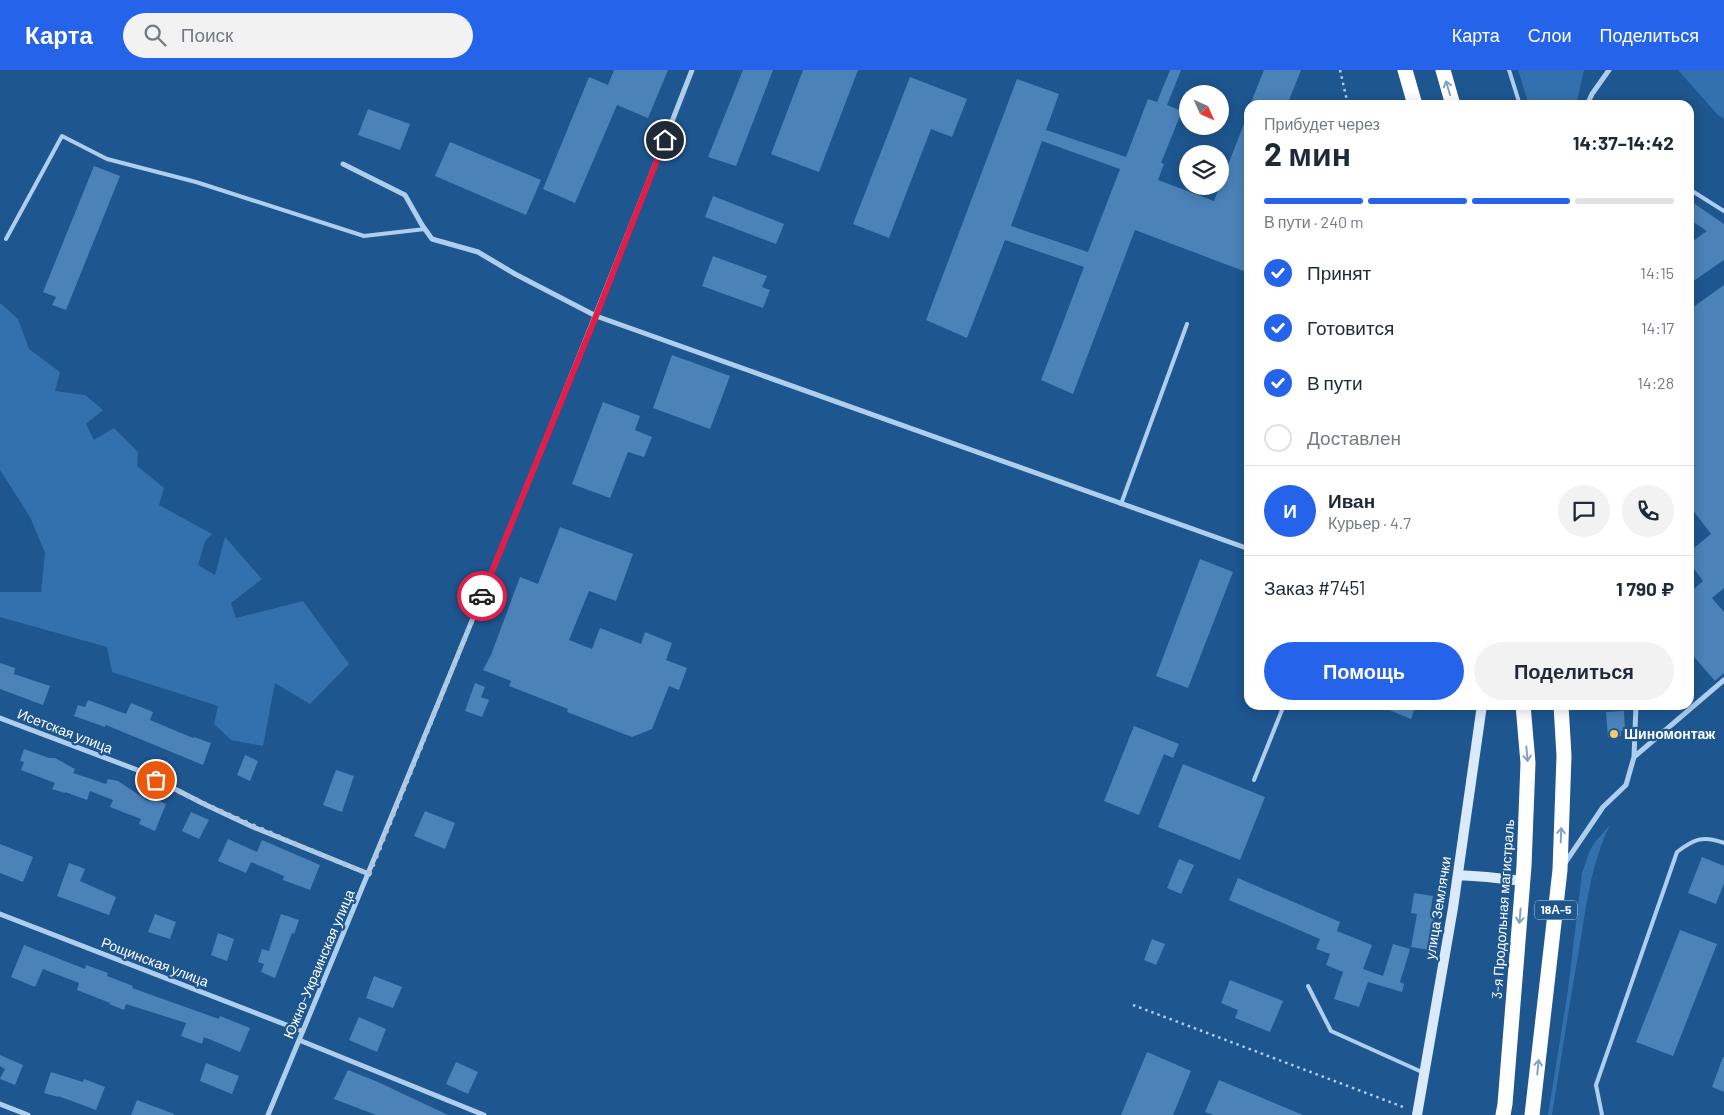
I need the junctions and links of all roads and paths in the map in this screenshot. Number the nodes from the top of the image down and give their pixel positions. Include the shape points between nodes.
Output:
1 (692, 70) edge
2 (1340, 70) edge
3 (1405, 70) edge
4 (1443, 70) edge
5 (1509, 70) edge
6 (1609, 70) edge
7 (1347, 100) edge
8 (1414, 100) edge
9 (1452, 100) edge
10 (1518, 100) edge
11 (1589, 100) edge
12 (343, 164) dead end
13 (1694, 192) edge
14 (1724, 211) edge
15 (425, 229) junction
16 (6, 239) dead end
17 (596, 316) junction
18 (1187, 324) dead end
19 (1121, 504) junction
20 (1244, 547) edge
21 (1724, 680) edge
22 (1694, 706) edge
23 (1282, 710) edge
24 (1481, 710) edge
25 (1523, 710) edge
26 (1561, 710) edge
27 (1636, 710) edge
28 (1689, 710) edge
29 (0, 718) edge
30 (1634, 757) junction
31 (1254, 780) dead end
32 (1724, 843) edge
33 (1560, 870) junction
34 (369, 874) junction
35 (1458, 875) junction
36 (1523, 882) junction
37 (0, 914) edge
38 (1308, 986) dead end
39 (1133, 1005) dead end
40 (302, 1030) junction
41 (299, 1040) junction
42 (1424, 1072) junction
43 (0, 1104) edge
44 (1417, 1114) edge
45 (28, 1115) edge
46 (268, 1115) edge
47 (484, 1115) edge
48 (1503, 1115) edge
49 (1532, 1115) edge
50 (1602, 1115) edge

1 - 17 street, Южно-Украинская улица
2 - 7 path
3 - 8 highway
9 -> 4 highway
5 - 10 lane
6 - 11 street
12 - 15 street via 405,195
13 - 14 lane
15 - 16 lane via 364,236 196,182 107,159 62,136
15 - 17 street via 432,239 478,252
17 - 19 street
17 - 34 street, Южно-Украинская улица
18 - 19 lane
19 - 20 street
21 - 22 street
23 - 31 lane
24 - 35 street, улица Землячки
25 -> 36 highway, 3-я Продольная магистраль / 18А-5 via 1528,763
33 -> 26 highway, 18А-5 via 1564,756
27 - 30 street
28 - 30 street
29 - 34 street, Исетская улица via 140,771 253,827
30 - 33 street via 1626,785 1603,807
32 - 50 lane via 1712,838 1692,841 1677,852 1596,1085
49 -> 33 highway, 18А-5
34 - 40 street, Южно-Украинская улица
35 - 36 street
35 - 42 street, улица Землячки
36 -> 48 highway, 3-я Продольная магистраль / 18А-5
37 - 40 street, Рощинская улица
38 - 42 lane via 1331,1031
39 - 44 path
40 - 41 street, Южно-Украинская улица
41 - 46 street, Южно-Украинская улица
41 - 47 street
42 - 44 street, улица Землячки
43 - 45 street

